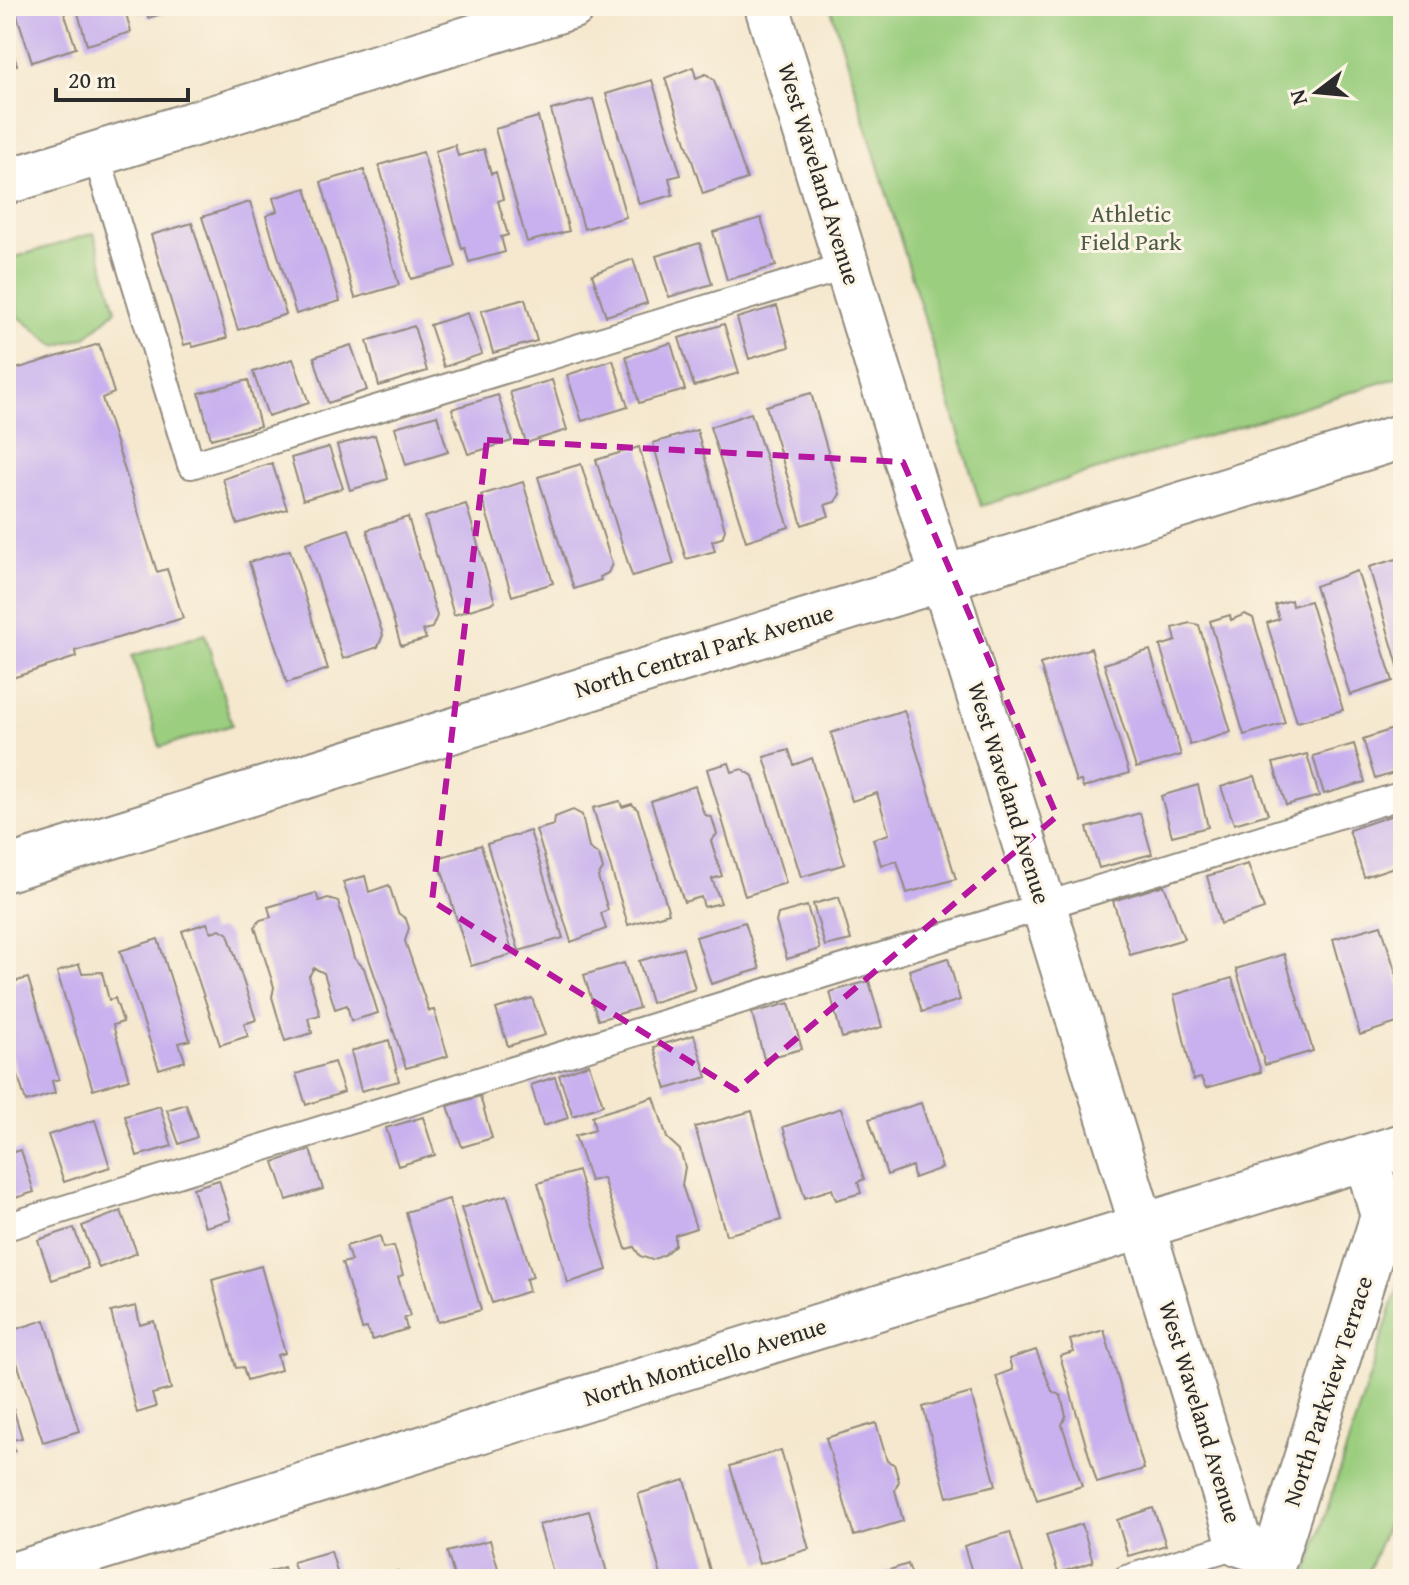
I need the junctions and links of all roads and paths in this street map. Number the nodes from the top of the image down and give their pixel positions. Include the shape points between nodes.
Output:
1 (573, 6) edge
2 (767, 6) edge
3 (96, 154) junction
4 (6, 182) edge
5 (847, 266) junction
6 (1403, 436) edge
7 (943, 576) junction
8 (1403, 795) edge
9 (6, 869) edge
10 (1044, 906) junction
11 (1385, 1152) edge
12 (6, 1227) edge
13 (1143, 1227) junction
14 (1261, 1560) edge
15 (6, 1577) edge
16 (1126, 1579) edge

1 - 3 street
2 - 5 street, West Waveland Avenue
3 - 4 street
3 - 5 lane via 191,465
5 - 7 street, West Waveland Avenue
6 - 7 street, North Central Park Avenue
7 - 9 street, North Central Park Avenue
7 - 10 street, West Waveland Avenue
8 - 10 lane
10 - 12 lane
10 - 13 street, West Waveland Avenue
11 - 13 street, North Monticello Avenue
11 - 14 street, North Parkview Terrace via 1383,1216
13 - 14 street, West Waveland Avenue
13 - 15 street, North Monticello Avenue
14 - 16 lane

